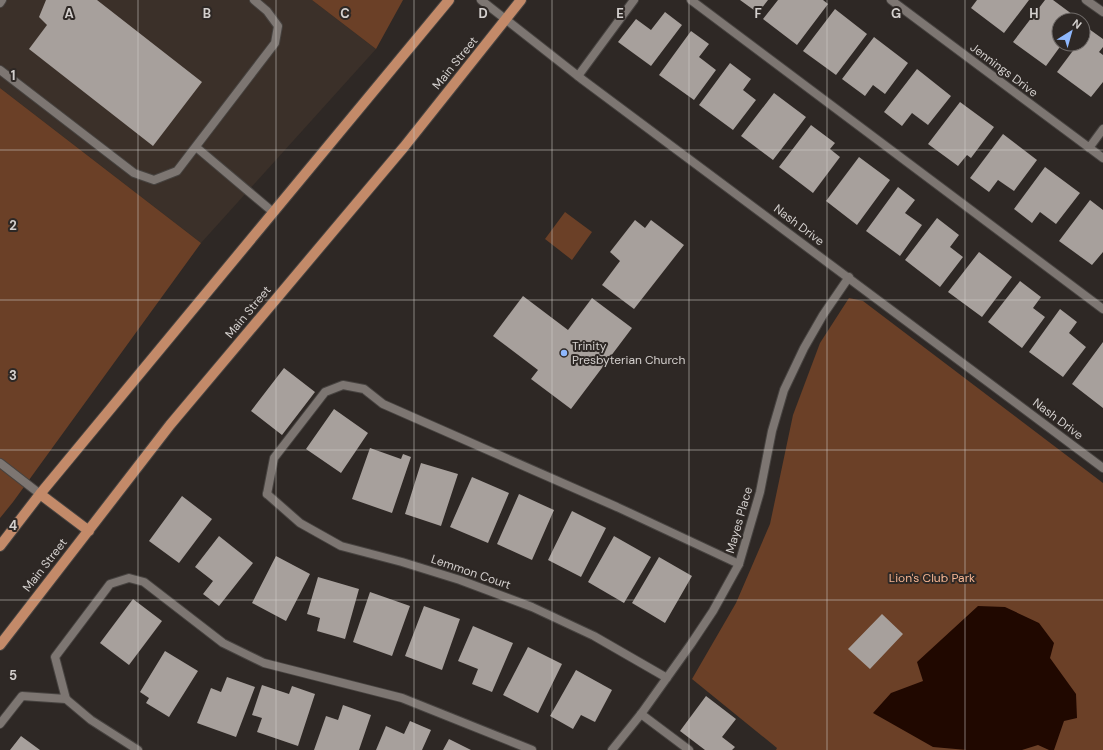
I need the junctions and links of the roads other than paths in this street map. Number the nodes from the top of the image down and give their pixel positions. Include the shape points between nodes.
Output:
1 (2, 0) edge
2 (254, 0) edge
3 (449, 0) edge
4 (481, 0) edge
5 (521, 0) edge
6 (634, 0) edge
7 (691, 0) edge
8 (892, 0) edge
9 (1086, 0) edge
10 (0, 3) edge
11 (1103, 12) edge
12 (506, 19) junction
13 (0, 70) edge
14 (578, 76) junction
15 (1103, 129) edge
16 (196, 146) junction
17 (1089, 148) junction
18 (1103, 158) edge
19 (273, 212) junction
20 (849, 277) junction
21 (1103, 309) edge
22 (0, 463) edge
23 (1103, 468) edge
24 (40, 494) junction
25 (88, 531) junction
26 (0, 546) edge
27 (739, 564) junction
28 (0, 644) edge
29 (667, 678) junction
30 (66, 699) junction
31 (641, 714) junction
32 (0, 724) edge
33 (138, 750) edge
34 (532, 750) edge
35 (612, 750) edge
36 (689, 750) edge

1 - 10 street
2 - 16 street via 267,11 278,26 275,43
3 - 19 main road
4 - 12 street, Nash Drive
5 - 12 main road, Main Street
6 - 14 street
7 - 21 street
8 - 17 street, Jennings Drive
9 - 11 street
12 - 14 street, Nash Drive
12 - 25 main road, Main Street via 404,147 170,425
13 - 16 street via 134,173 154,180 177,171
14 - 20 street, Nash Drive
15 - 17 street
16 - 19 street
17 - 18 street, Jennings Drive
19 - 24 main road
20 - 23 street, Nash Drive
20 - 27 street, Mayes Place via 804,348 784,390 772,431 760,492
22 - 24 street
24 - 25 main road
24 - 26 main road
25 - 28 main road, Main Street
27 - 29 street, Mayes Place via 713,611
27 - 29 street, Lemmon Court via 383,404 364,389 343,385 325,392 274,458 267,494 300,523 341,546 460,580 532,607 594,636
29 - 31 street, Mayes Place
30 - 32 street via 22,696
30 - 33 street via 91,720
30 - 34 street via 55,657 110,584 129,578 144,582 223,644 264,663 402,698
31 - 35 street, Mayes Place
31 - 36 street

